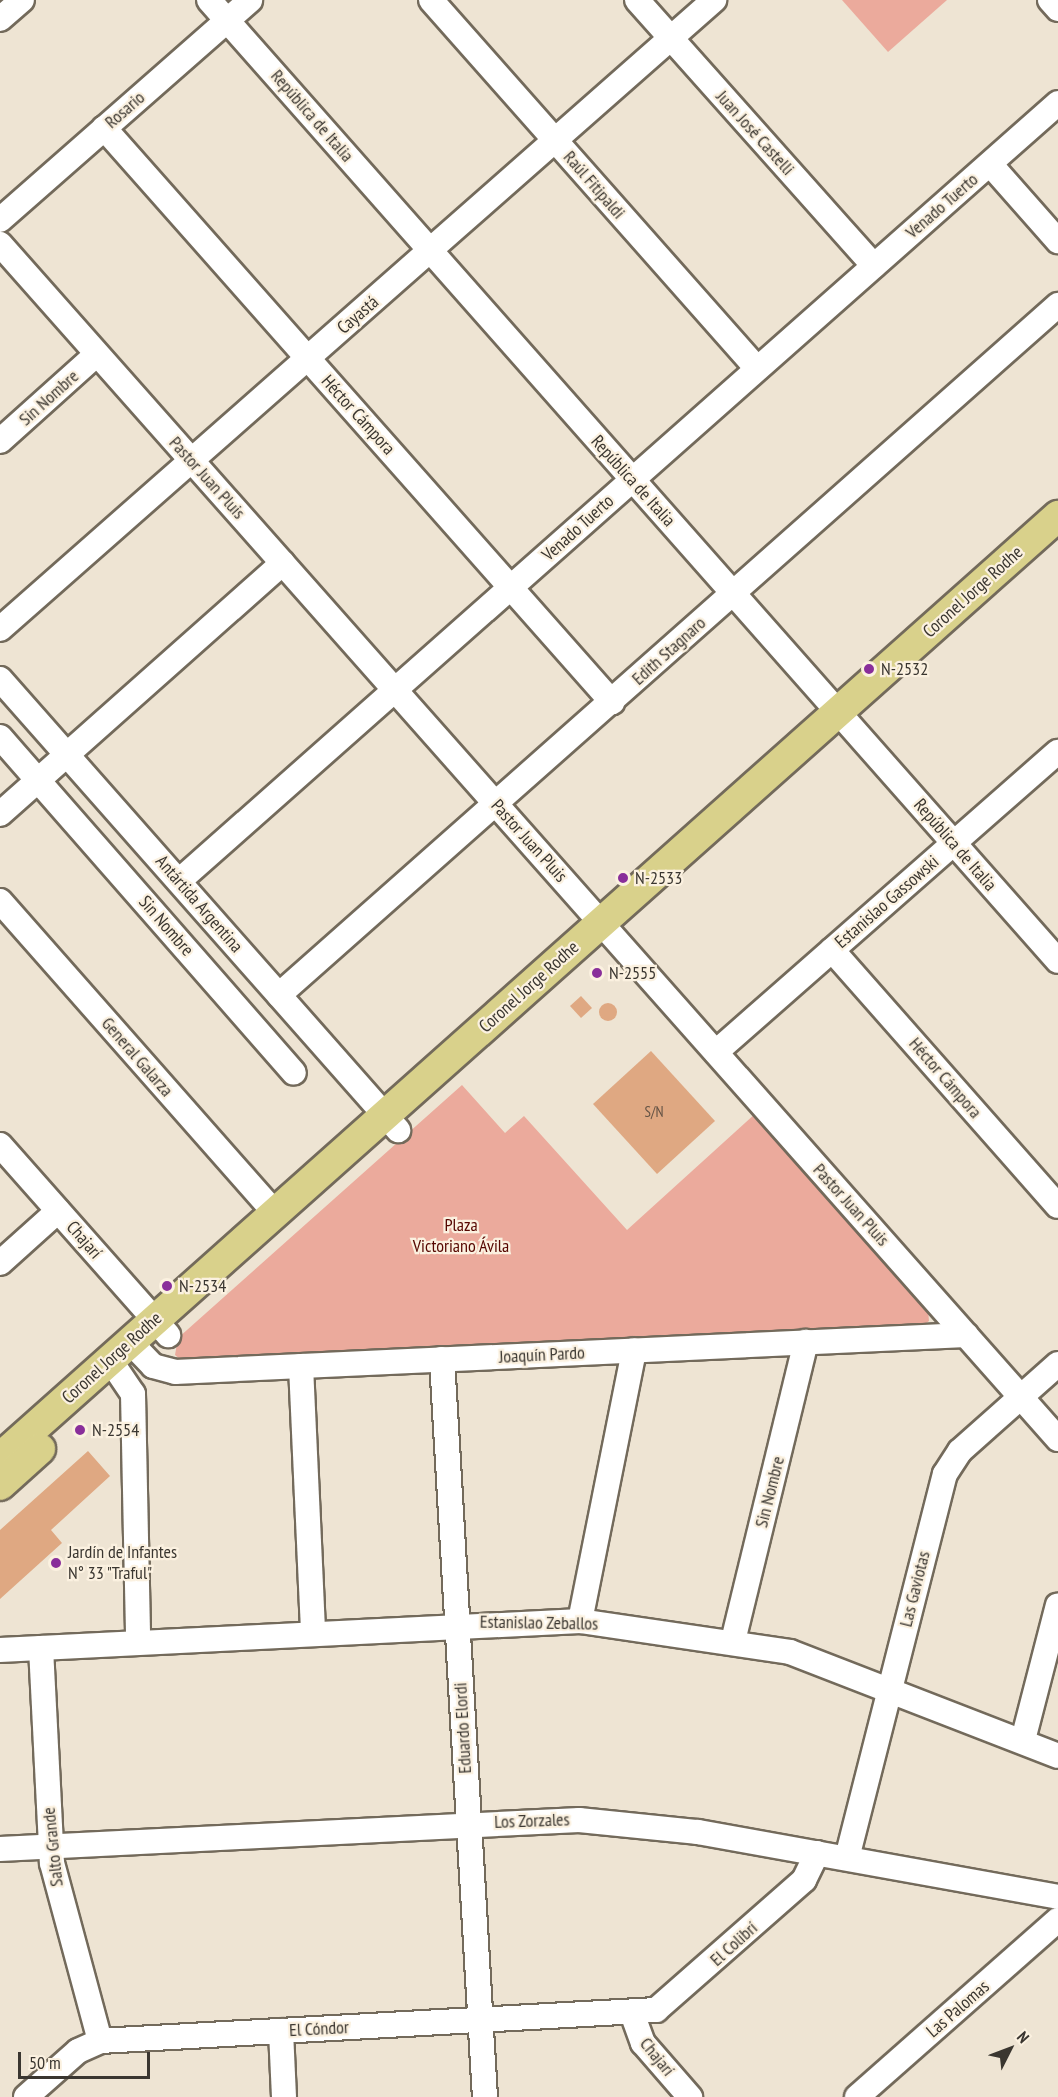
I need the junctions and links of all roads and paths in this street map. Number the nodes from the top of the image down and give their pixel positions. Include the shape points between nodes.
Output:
1 (22, 0) edge
2 (209, 0) edge
3 (250, 0) edge
4 (431, 0) edge
5 (637, 0) edge
6 (714, 0) edge
7 (1050, 0) edge
8 (1058, 9) edge
9 (0, 19) edge
10 (227, 20) junction
11 (671, 38) junction
12 (1058, 103) edge
13 (104, 128) junction
14 (555, 141) junction
15 (990, 164) junction
16 (0, 220) edge
17 (1058, 241) edge
18 (0, 244) edge
19 (431, 251) junction
20 (874, 266) junction
21 (1058, 305) edge
22 (97, 354) junction
23 (308, 359) junction
24 (757, 369) junction
25 (0, 441) edge
26 (192, 461) junction
27 (632, 479) junction
28 (1058, 516) edge
29 (1058, 544) edge
30 (283, 563) junction
31 (511, 587) junction
32 (733, 594) junction
33 (0, 629) edge
34 (0, 679) edge
35 (395, 690) junction
36 (612, 702) junction
37 (844, 719) junction
38 (0, 737) edge
39 (1058, 752) edge
40 (66, 754) junction
41 (37, 780) junction
42 (496, 804) junction
43 (0, 814) edge
44 (954, 843) junction
45 (179, 881) junction
46 (0, 901) edge
47 (608, 930) junction
48 (832, 950) junction
49 (1057, 957) edge
50 (279, 995) junction
51 (716, 1052) junction
52 (294, 1073) dead end
53 (392, 1122) junction
54 (0, 1145) edge
55 (1058, 1206) edge
56 (58, 1211) junction
57 (275, 1213) junction
58 (0, 1263) edge
59 (161, 1328) junction
60 (966, 1335) junction
61 (806, 1342) junction
62 (634, 1350) junction
63 (127, 1358) junction
64 (442, 1359) junction
65 (1058, 1364) edge
66 (301, 1366) junction
67 (1021, 1397) junction
68 (1058, 1439) edge
69 (0, 1458) edge
70 (0, 1485) edge
71 (1058, 1605) edge
72 (580, 1621) junction
73 (457, 1623) junction
74 (313, 1632) junction
75 (733, 1641) junction
76 (138, 1642) junction
77 (41, 1648) junction
78 (0, 1650) edge
79 (890, 1688) junction
80 (1023, 1740) junction
81 (1058, 1756) edge
82 (469, 1824) junction
83 (50, 1846) junction
84 (0, 1849) edge
85 (817, 1853) junction
86 (847, 1858) junction
87 (1058, 1897) edge
88 (1058, 1920) edge
89 (632, 2013) junction
90 (480, 2021) junction
91 (281, 2031) junction
92 (100, 2041) junction
93 (26, 2097) edge
94 (284, 2097) edge
95 (485, 2097) edge
96 (690, 2097) edge
97 (857, 2097) edge

1 - 9 street
2 - 10 street, República de Italia
3 - 10 street, Rosario
4 - 14 street, Raúl Fitipaldi
5 - 11 street, Juan José Castelli
6 - 11 street, Cayastá
7 - 8 street
10 - 13 street, Rosario
10 - 19 street, República de Italia
11 - 14 street, Cayastá
11 - 20 street, Juan José Castelli
12 - 15 street, Venado Tuerto
13 - 16 street, Rosario
13 - 23 street, Héctor Cámpora
14 - 19 street, Cayastá
14 - 24 street, Raúl Fitipaldi
15 - 17 street
15 - 20 street, Venado Tuerto
18 - 22 street, Pastor Juan Pluis
19 - 23 street, Cayastá
19 - 27 street, República de Italia
20 - 24 street, Venado Tuerto
21 - 32 street, Edith Stagnaro
22 - 25 street, Sin Nombre
22 - 26 street, Pastor Juan Pluis
23 - 26 street, Cayastá
23 - 31 street, Héctor Cámpora
24 - 27 street, Venado Tuerto
26 - 30 street, Pastor Juan Pluis
26 - 33 street, Cayastá
27 - 31 street, Venado Tuerto
27 - 32 street, República de Italia
28 - 37 main road, Coronel Jorge Rodhe
29 - 37 main road, Coronel Jorge Rodhe
30 - 35 street, Pastor Juan Pluis
30 - 40 street
31 - 35 street, Venado Tuerto
31 - 36 street, Héctor Cámpora
32 - 36 street, Edith Stagnaro
32 - 37 street, República de Italia
34 - 40 street, Antártida Argentina
35 - 42 street, Pastor Juan Pluis
35 - 45 street, Venado Tuerto
36 - 42 street, Edith Stagnaro
37 - 44 street, República de Italia
37 - 47 main road, Coronel Jorge Rodhe
38 - 41 street, Sin Nombre
39 - 44 street, Estanislao Gassowski
40 - 41 street
40 - 45 street, Antártida Argentina
41 - 43 street
41 - 52 street, Sin Nombre
42 - 47 street, Pastor Juan Pluis
42 - 50 street, Edith Stagnaro
44 - 48 street, Estanislao Gassowski
44 - 49 street, República de Italia
45 - 50 street, Antártida Argentina
46 - 57 street, General Galarza
47 - 51 street, Pastor Juan Pluis
47 - 53 main road, Coronel Jorge Rodhe
48 - 51 street, Estanislao Gassowski
48 - 55 street, Héctor Cámpora
50 - 53 street, Antártida Argentina
51 - 60 street, Pastor Juan Pluis
53 - 57 main road, Coronel Jorge Rodhe
53 - 59 main road, Coronel Jorge Rodhe
54 - 56 street, Chajarí
56 - 58 street
56 - 59 street, Chajarí
57 - 59 main road, Coronel Jorge Rodhe
59 - 63 main road, Coronel Jorge Rodhe
60 - 61 street, Joaquín Pardo
60 - 67 street, Pastor Juan Pluis
61 - 62 street, Joaquín Pardo
61 - 75 street, Sin Nombre
62 - 64 street, Joaquín Pardo
62 - 72 street
63 - 66 street, Joaquín Pardo via 170,1372
63 - 69 main road, Coronel Jorge Rodhe
63 - 70 main road, Coronel Jorge Rodhe
63 - 76 street via 133,1400
64 - 66 street, Joaquín Pardo
64 - 73 street, Eduardo Elordi
65 - 67 street, Las Gaviotas
66 - 74 street
67 - 68 street, Pastor Juan Pluis
67 - 79 street, Las Gaviotas via 960,1451 945,1474
71 - 80 street
72 - 73 street, Estanislao Zeballos
72 - 75 street, Estanislao Zeballos
73 - 74 street, Estanislao Zeballos
73 - 82 street, Eduardo Elordi
74 - 76 street, Estanislao Zeballos
75 - 79 street, Estanislao Zeballos via 816,1660
76 - 77 street, Estanislao Zeballos
77 - 78 street, Estanislao Zeballos
77 - 83 street, Salto Grande
79 - 80 street, Estanislao Zeballos
79 - 86 street, Las Gaviotas
80 - 81 street, Estanislao Zeballos
82 - 83 street, Los Zorzales
82 - 85 street, Los Zorzales via 618,1822
82 - 90 street, Eduardo Elordi
83 - 84 street, Los Zorzales
83 - 92 street, Salto Grande
85 - 86 street, Los Zorzales
85 - 89 street, El Colibrí via 804,1880 674,1998 656,2010
86 - 87 street, Los Zorzales
88 - 97 street, Las Palomas
89 - 90 street, El Cóndor
89 - 96 street, Chajarí via 643,2043
90 - 91 street, El Cóndor
90 - 95 street, Eduardo Elordi
91 - 92 street, El Cóndor
91 - 94 street
92 - 93 street, El Cóndor via 78,2051

